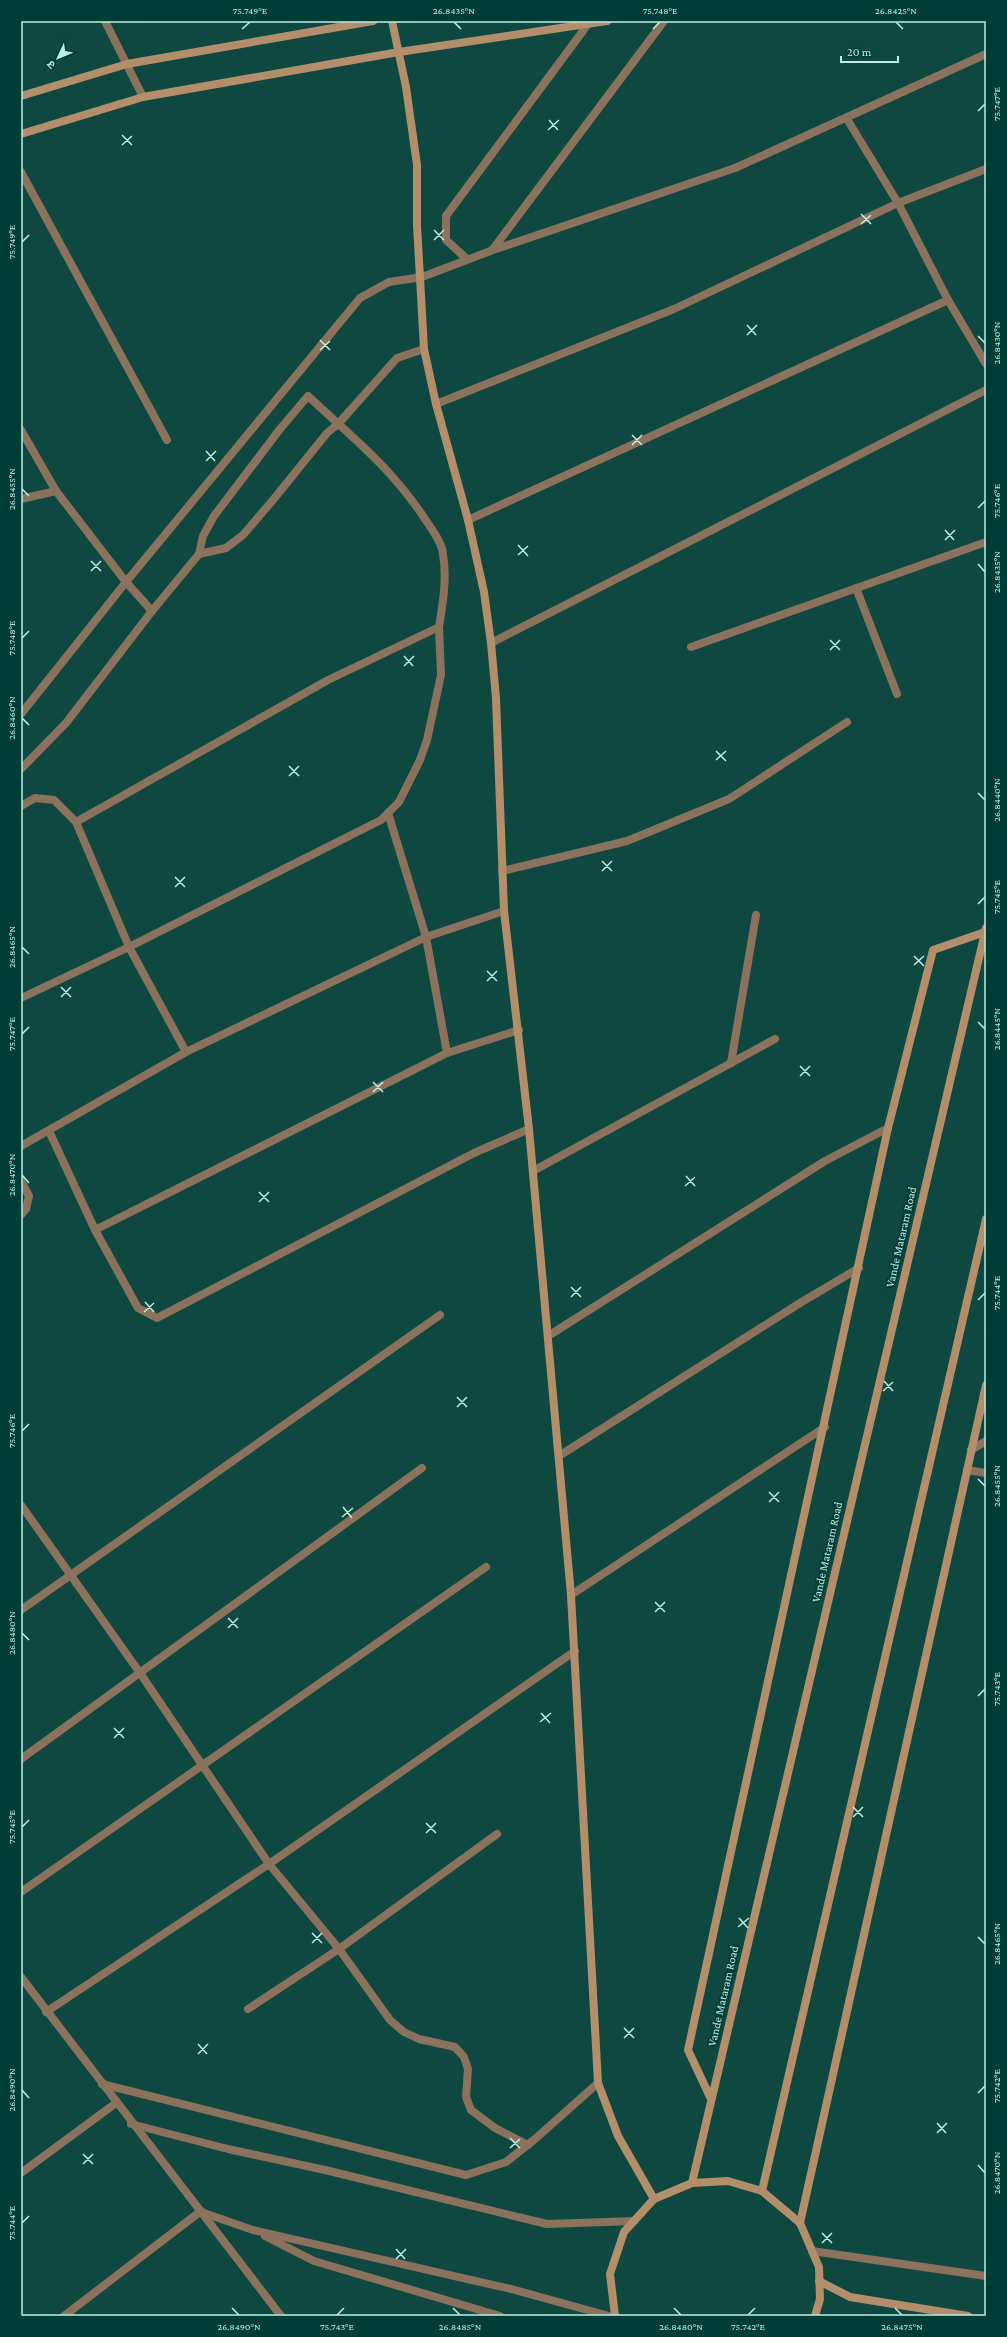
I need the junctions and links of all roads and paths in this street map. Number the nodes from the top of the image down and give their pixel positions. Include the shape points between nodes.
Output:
1 (105, 21) edge
2 (373, 21) edge
3 (392, 21) edge
4 (608, 21) edge
5 (664, 21) edge
6 (588, 24) junction
7 (398, 52) junction
8 (986, 54) edge
9 (127, 64) junction
10 (21, 96) edge
11 (143, 97) junction
12 (847, 119) junction
13 (21, 134) edge
14 (986, 169) edge
15 (21, 172) edge
16 (898, 203) junction
17 (493, 250) junction
18 (467, 259) junction
19 (422, 277) junction
20 (948, 300) junction
21 (424, 349) junction
22 (986, 364) edge
23 (986, 390) edge
24 (436, 404) junction
25 (338, 424) junction
26 (21, 430) edge
27 (167, 440) dead end
28 (56, 491) junction
29 (21, 499) edge
30 (468, 520) junction
31 (986, 542) edge
32 (199, 554) junction
33 (126, 582) junction
34 (856, 588) junction
35 (152, 611) junction
36 (439, 627) junction
37 (491, 643) junction
38 (691, 647) dead end
39 (897, 694) dead end
40 (22, 710) edge
41 (847, 722) dead end
42 (21, 768) edge
43 (21, 806) edge
44 (388, 813) junction
45 (76, 822) junction
46 (502, 871) junction
47 (504, 911) junction
48 (756, 915) dead end
49 (986, 930) edge
50 (426, 937) junction
51 (128, 947) junction
52 (21, 998) edge
53 (518, 1030) junction
54 (775, 1039) dead end
55 (186, 1052) junction
56 (447, 1053) junction
57 (731, 1063) junction
58 (888, 1128) junction
59 (529, 1129) junction
60 (49, 1131) junction
61 (21, 1146) edge
62 (533, 1171) junction
63 (21, 1181) edge
64 (21, 1215) edge
65 (986, 1219) edge
66 (95, 1230) junction
67 (859, 1268) junction
68 (440, 1315) dead end
69 (548, 1336) junction
70 (986, 1385) edge
71 (825, 1427) junction
72 (986, 1440) edge
73 (972, 1450) junction
74 (558, 1456) junction
75 (422, 1468) dead end
76 (967, 1470) junction
77 (986, 1473) edge
78 (21, 1505) edge
79 (486, 1567) dead end
80 (70, 1575) junction
81 (571, 1594) junction
82 (21, 1610) edge
83 (575, 1651) junction
84 (140, 1673) junction
85 (21, 1759) edge
86 (203, 1766) junction
87 (497, 1834) dead end
88 (269, 1864) junction
89 (21, 1892) edge
90 (339, 1949) junction
91 (21, 1978) edge
92 (24, 1988) edge
93 (248, 2009) dead end
94 (46, 2012) junction
95 (598, 2083) junction
96 (102, 2084) junction
97 (712, 2099) junction
98 (116, 2104) junction
99 (132, 2124) junction
100 (528, 2145) junction
101 (21, 2174) edge
102 (692, 2183) junction
103 (762, 2191) junction
104 (654, 2199) junction
105 (201, 2211) junction
106 (634, 2221) junction
107 (800, 2223) junction
108 (253, 2230) junction
109 (812, 2251) junction
110 (986, 2276) edge
111 (819, 2282) junction
112 (64, 2316) edge
113 (281, 2316) edge
114 (500, 2316) edge
115 (609, 2316) edge
116 (615, 2316) edge
117 (815, 2316) edge
118 (968, 2316) edge

1 - 9 street
2 - 9 street
3 - 7 street
4 - 6 street
5 - 17 street
6 - 7 street
6 - 18 street via 446,216 446,240
7 - 11 street
7 - 19 street via 406,87 417,165 417,225
8 - 12 street
9 - 10 street
9 - 11 street
11 - 13 street
12 - 16 street
12 - 17 street via 735,168
14 - 16 street
15 - 27 street
16 - 20 street
16 - 24 street via 674,309
17 - 18 street
18 - 19 street
19 - 21 street
19 - 33 street via 389,282 360,298
20 - 22 street
20 - 30 street
21 - 24 street
21 - 25 street via 397,358
23 - 37 street
24 - 30 street
25 - 32 street via 327,433 243,535 226,548
25 - 32 street via 308,396 214,516 203,536
25 - 36 street via 361,442 400,483 436,536 443,553 445,590
26 - 28 street
28 - 29 street
28 - 33 street
30 - 37 street via 484,592
31 - 34 street
32 - 35 street
33 - 35 street
33 - 40 street
34 - 38 street
34 - 39 street
35 - 42 street via 66,723
36 - 44 street via 441,675 427,740 411,779 398,802
36 - 45 street via 328,680
37 - 46 street via 496,698
41 - 46 street via 729,799 627,841
43 - 45 street via 35,798 54,800
44 - 50 street
44 - 51 street via 381,820
45 - 51 street
46 - 47 street
47 - 50 street
47 - 53 street
48 - 57 street
49 - 58 street via 933,950
49 - 97 street, Vande Mataram Road
50 - 55 street
50 - 56 street
51 - 52 street
51 - 55 street
53 - 56 street
53 - 59 street
54 - 57 street
55 - 60 street
56 - 66 street
57 - 62 street
58 - 67 street
58 - 69 street via 825,1161
59 - 62 street
59 - 66 street via 474,1153 157,1318 138,1308
60 - 61 street
60 - 66 street
62 - 69 street
63 - 64 street via 29,1196 26,1209
65 - 103 street
67 - 71 street
67 - 74 street
68 - 80 street
69 - 74 street
70 - 73 street
71 - 81 street
71 - 97 street via 688,2050
72 - 73 street
73 - 76 street
74 - 81 street
75 - 84 street
76 - 77 street
76 - 107 street
78 - 80 street
79 - 86 street
80 - 82 street
80 - 84 street
81 - 83 street
83 - 88 street
83 - 95 street
84 - 85 street
84 - 86 street
86 - 88 street
86 - 89 street
87 - 90 street
88 - 90 street
88 - 94 street
90 - 93 street
90 - 100 street via 390,2020 404,2032 419,2039 455,2047 464,2057 468,2069 466,2097 471,2110 495,2128
91 - 92 street
92 - 94 street
94 - 96 street
95 - 100 street
95 - 104 street via 618,2136
96 - 98 street
96 - 100 street via 466,2175 506,2162
97 - 102 street, Vande Mataram Road
98 - 99 street
98 - 101 street
99 - 105 street
99 - 106 street via 547,2224
102 - 103 street via 728,2181
102 - 104 street
103 - 107 street
104 - 106 street
105 - 108 street
105 - 112 street
105 - 113 street
106 - 116 street via 624,2232 610,2274
107 - 109 street
108 - 114 street via 314,2261
108 - 115 street via 511,2289
109 - 110 street
109 - 111 street via 819,2268
111 - 117 street via 820,2299
111 - 118 street via 850,2297

